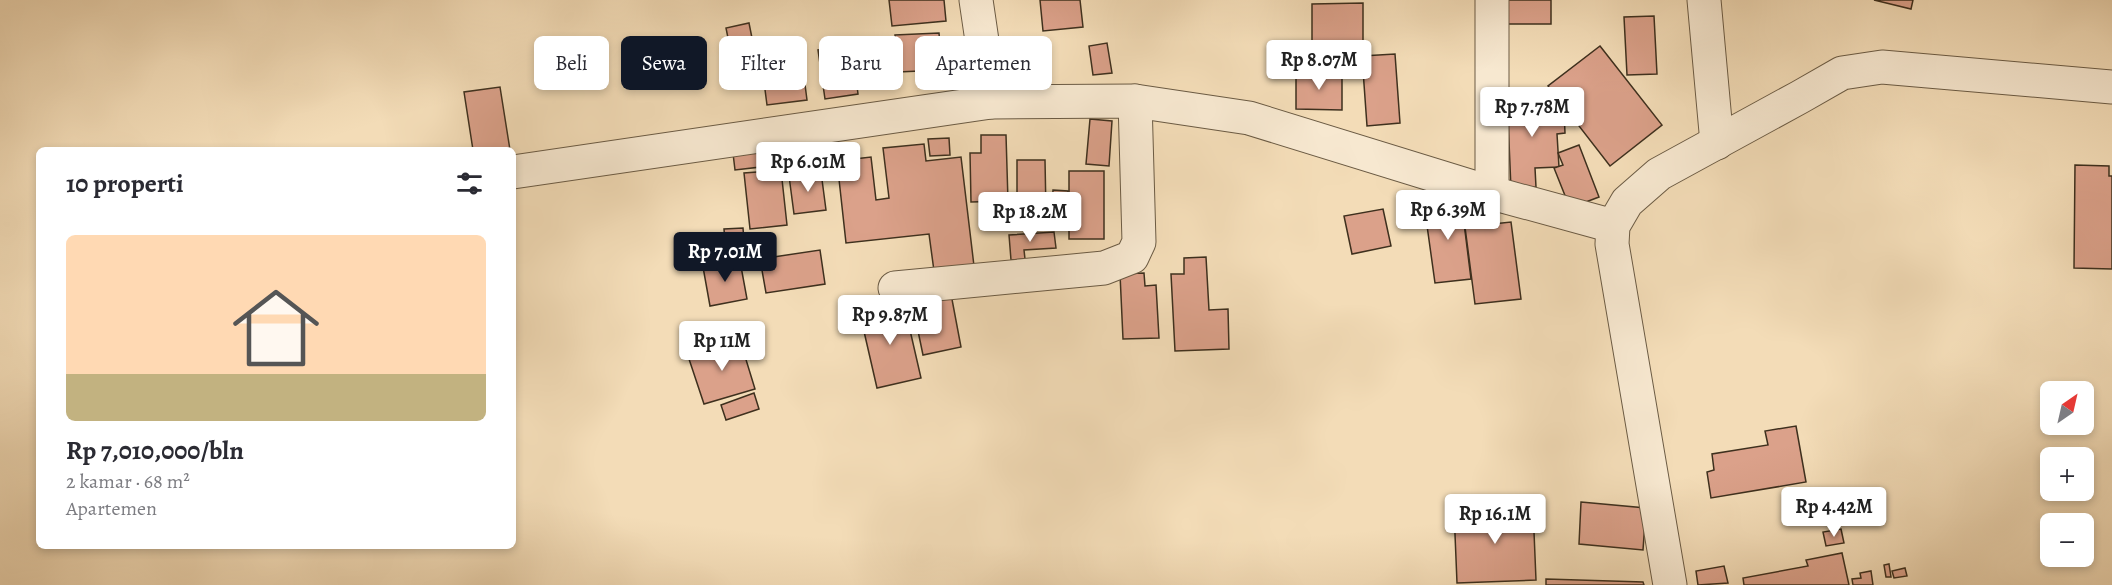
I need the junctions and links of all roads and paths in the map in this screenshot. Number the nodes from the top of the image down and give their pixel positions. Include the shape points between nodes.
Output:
1 (976, 0) edge
2 (1492, 0) edge
3 (1704, 0) edge
4 (2112, 87) edge
5 (1136, 100) junction
6 (991, 102) junction
7 (1717, 143) junction
8 (516, 172) edge
9 (1492, 193) junction
10 (1613, 226) junction
11 (895, 288) dead end
12 (1670, 585) edge

1 - 6 street
2 - 9 street
3 - 7 street
4 - 7 street via 1882,67 1842,73
5 - 6 street
5 - 9 street via 1249,118
5 - 11 street via 1139,242 1132,257 1104,268
6 - 8 street
7 - 10 street via 1659,174 1627,202
9 - 10 street
10 - 12 street via 1612,244

